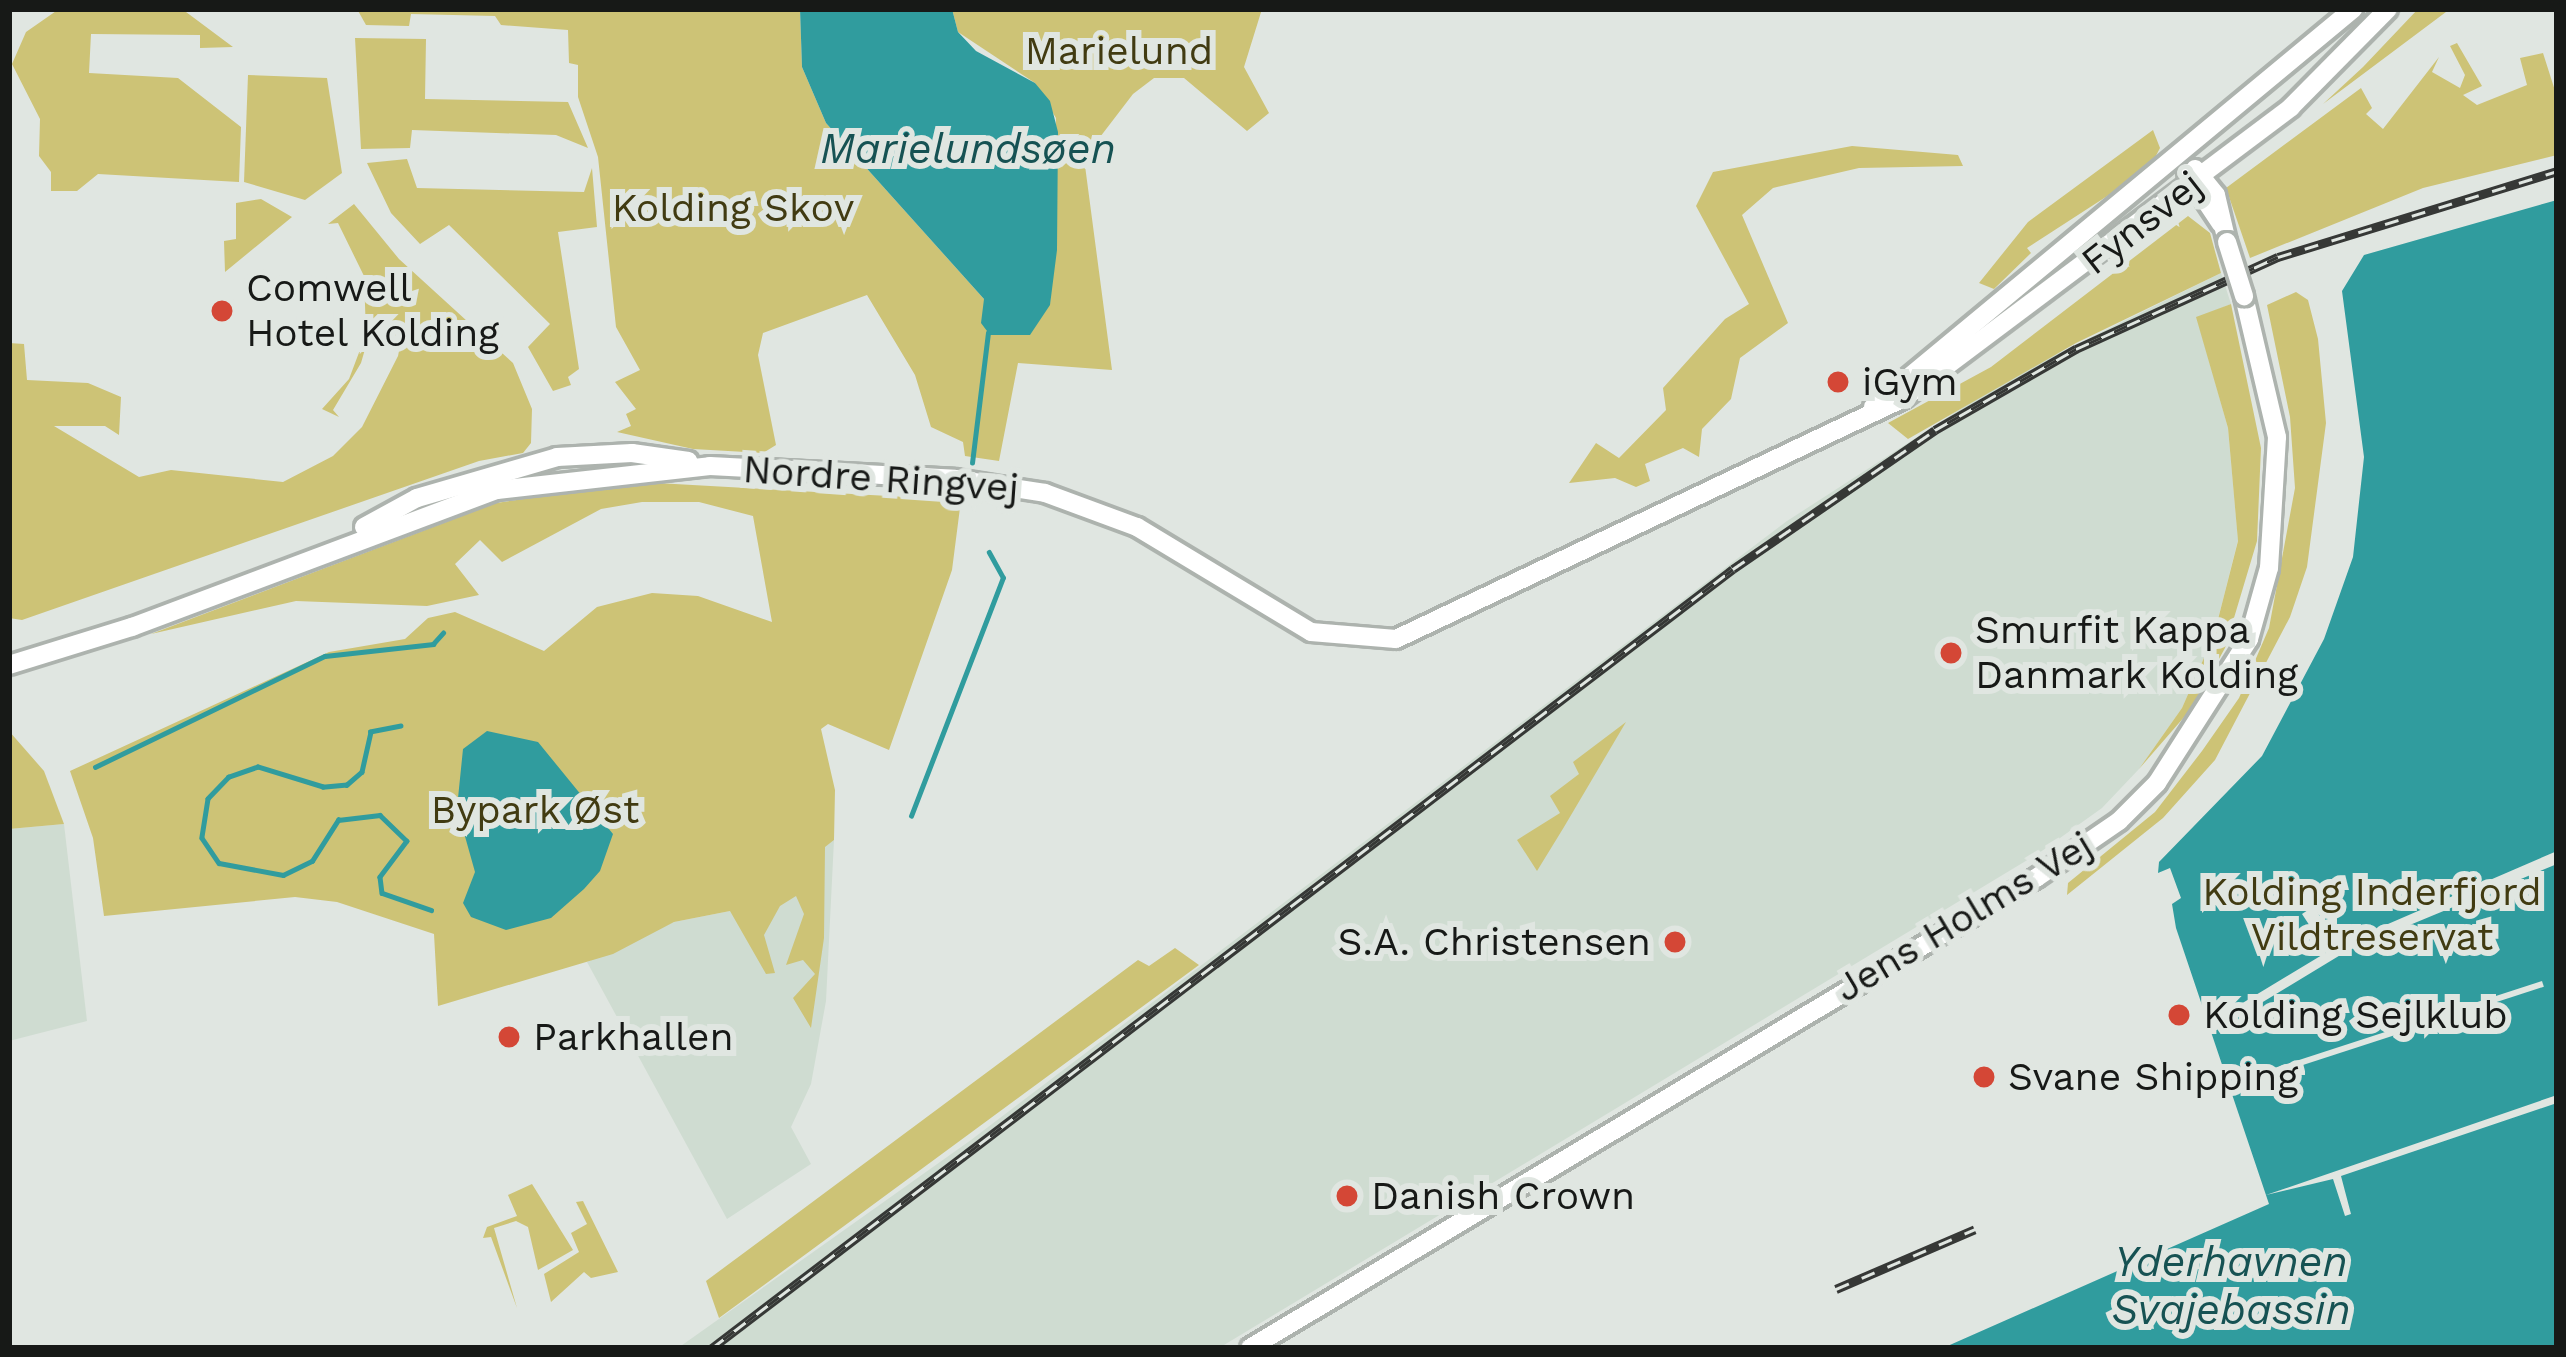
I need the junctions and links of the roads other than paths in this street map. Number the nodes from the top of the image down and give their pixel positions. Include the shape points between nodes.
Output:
1 (2354, 9) edge
2 (2388, 9) edge
3 (2182, 158) junction
4 (2197, 181) junction
5 (1874, 407) junction
6 (1376, 641) joint
7 (9, 665) edge
8 (1250, 1348) edge

1 - 3 main road, Fynsvej
2 - 4 main road, Fynsvej via 2319,82
3 - 4 main road
3 - 5 main road, Fynsvej
4 - 5 main road, Fynsvej via 1946,372
4 - 8 main road, Jens Holms Vej, bridge via 2221,224 2261,351 2277,437 2278,502 2249,640 2209,713 2119,821 1984,910
5 - 6 main road, Fynsvej via 1415,633
6 - 7 main road, Nordre Ringvej via 1297,626 1137,527 1045,493 632,453 557,457 417,497 338,544 132,627

